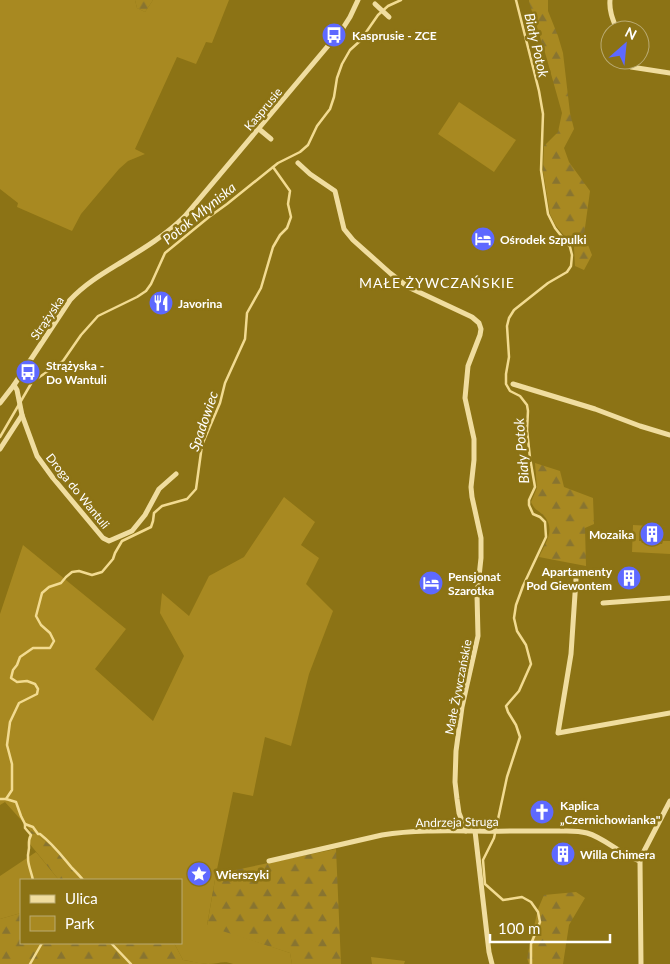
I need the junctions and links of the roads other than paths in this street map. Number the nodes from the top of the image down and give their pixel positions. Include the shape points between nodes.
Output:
1 (358, 0) edge
2 (610, 0) edge
3 (375, 4) dead end
4 (389, 17) dead end
5 (613, 20) edge
6 (650, 70) edge
7 (670, 73) edge
8 (259, 129) junction
9 (272, 139) dead end
10 (298, 163) dead end
11 (176, 225) joint
12 (513, 384) dead end
13 (14, 385) junction
14 (0, 404) edge
15 (21, 412) junction
16 (670, 435) edge
17 (0, 448) edge
18 (176, 474) dead end
19 (576, 579) dead end
20 (670, 598) edge
21 (602, 602) dead end
22 (670, 713) edge
23 (670, 801) edge
24 (466, 831) junction
25 (475, 831) junction
26 (269, 861) dead end
27 (640, 861) junction
28 (492, 964) edge
29 (641, 964) edge

1 - 8 street, Kasprusie via 345,25
2 - 5 street
3 - 4 street
6 - 7 street
8 - 9 street
8 - 11 street, Kasprusie
10 - 24 street, Małe Żywczańskie via 335,191 344,229 353,240 408,287 472,317 481,330 468,366 465,398 474,439 471,487 481,538 478,636 456,751 457,799
11 - 13 street, Strążyska via 75,295
12 - 16 street
13 - 14 street, Strążyska
13 - 15 street, Droga do Wantuli
15 - 17 street
15 - 18 street, Droga do Wantuli via 37,456 103,538 109,541 132,531 145,515 158,489
19 - 22 street via 571,654 558,732
20 - 21 street
23 - 27 street
24 - 25 street, Andrzeja Struga
24 - 26 street, Andrzeja Struga via 393,833
25 - 27 street, Andrzeja Struga via 586,832
25 - 28 street
27 - 29 street

